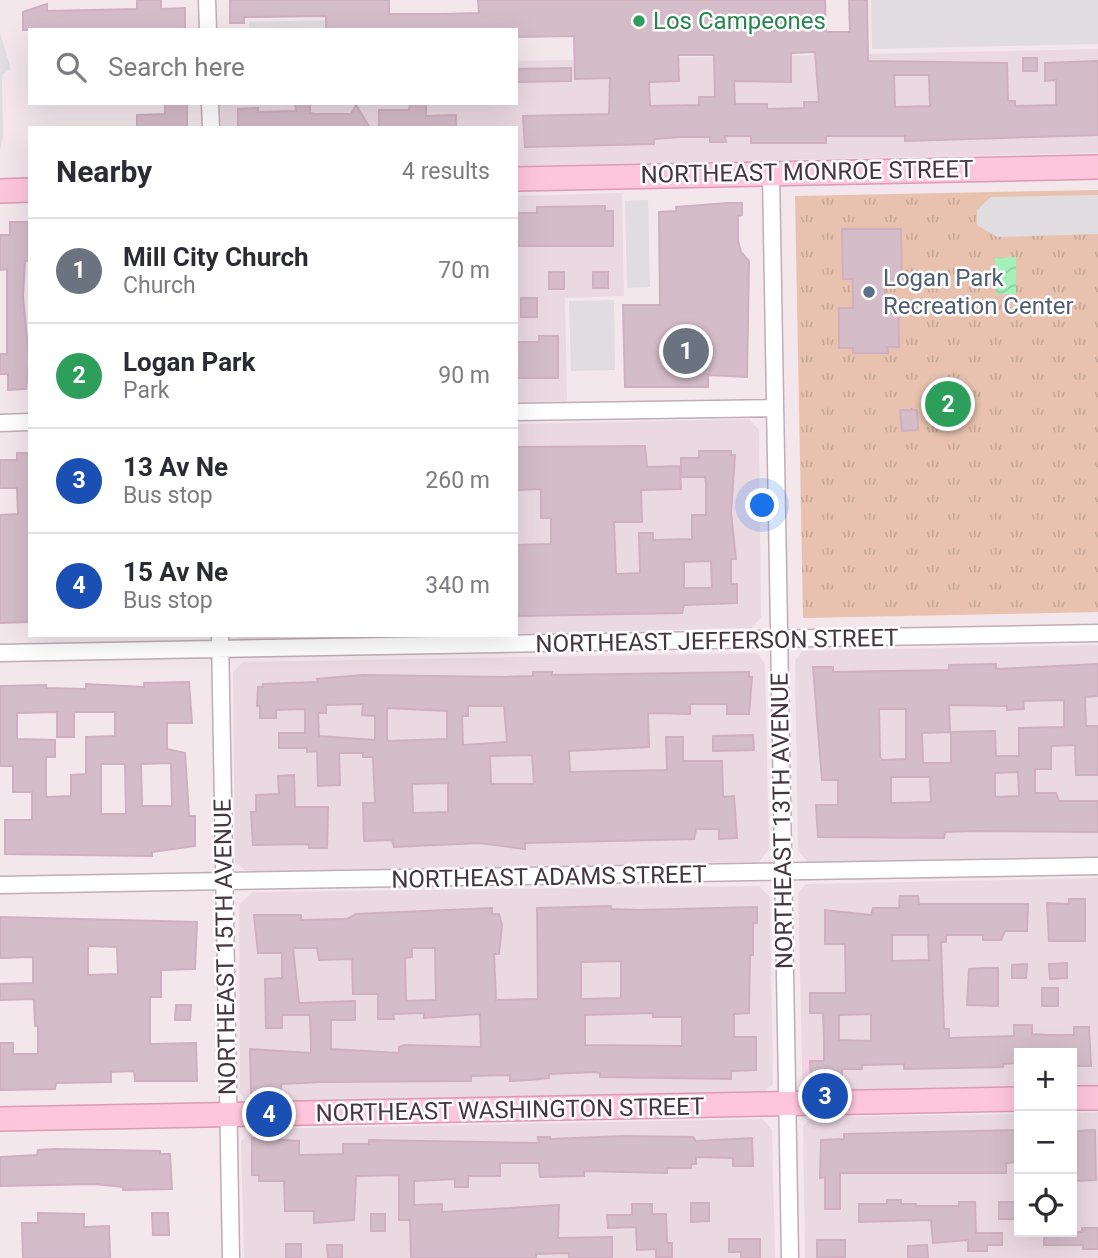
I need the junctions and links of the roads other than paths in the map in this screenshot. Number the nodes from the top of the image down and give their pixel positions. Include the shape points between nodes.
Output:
1 (207, 0) edge
2 (208, 28) edge
3 (210, 105) edge
4 (211, 126) edge
5 (1098, 167) edge
6 (771, 173) junction
7 (518, 178) edge
8 (28, 190) edge
9 (0, 191) edge
10 (775, 408) junction
11 (518, 412) edge
12 (28, 422) edge
13 (0, 423) edge
14 (1098, 633) edge
15 (779, 640) junction
16 (219, 642) edge
17 (0, 653) edge
18 (1098, 866) edge
19 (783, 873) junction
20 (224, 881) junction
21 (0, 885) edge
22 (1077, 1098) edge
23 (1098, 1098) edge
24 (1014, 1100) edge
25 (788, 1104) junction
26 (228, 1116) junction
27 (0, 1119) edge
28 (231, 1258) edge
29 (790, 1258) edge

1 - 2 street
3 - 4 street
5 - 6 street, NORTHEAST MONROE STREET
6 - 7 street, NORTHEAST MONROE STREET
6 - 10 street, NORTHEAST 13TH AVENUE
8 - 9 street
10 - 11 street
10 - 15 street, NORTHEAST 13TH AVENUE
12 - 13 street
14 - 15 street, NORTHEAST JEFFERSON STREET
15 - 16 street, NORTHEAST JEFFERSON STREET
15 - 19 street, NORTHEAST 13TH AVENUE
16 - 17 street, NORTHEAST JEFFERSON STREET
16 - 20 street, NORTHEAST 15TH AVENUE
18 - 19 street, NORTHEAST ADAMS STREET
19 - 20 street, NORTHEAST ADAMS STREET
19 - 25 street, NORTHEAST 13TH AVENUE
20 - 21 street, NORTHEAST ADAMS STREET
20 - 26 street, NORTHEAST 15TH AVENUE
22 - 23 street
24 - 25 street, NORTHEAST WASHINGTON STREET
25 - 26 street, NORTHEAST WASHINGTON STREET
25 - 29 street, NORTHEAST 13TH AVENUE
26 - 27 street, NORTHEAST WASHINGTON STREET
26 - 28 street, NORTHEAST 15TH AVENUE

